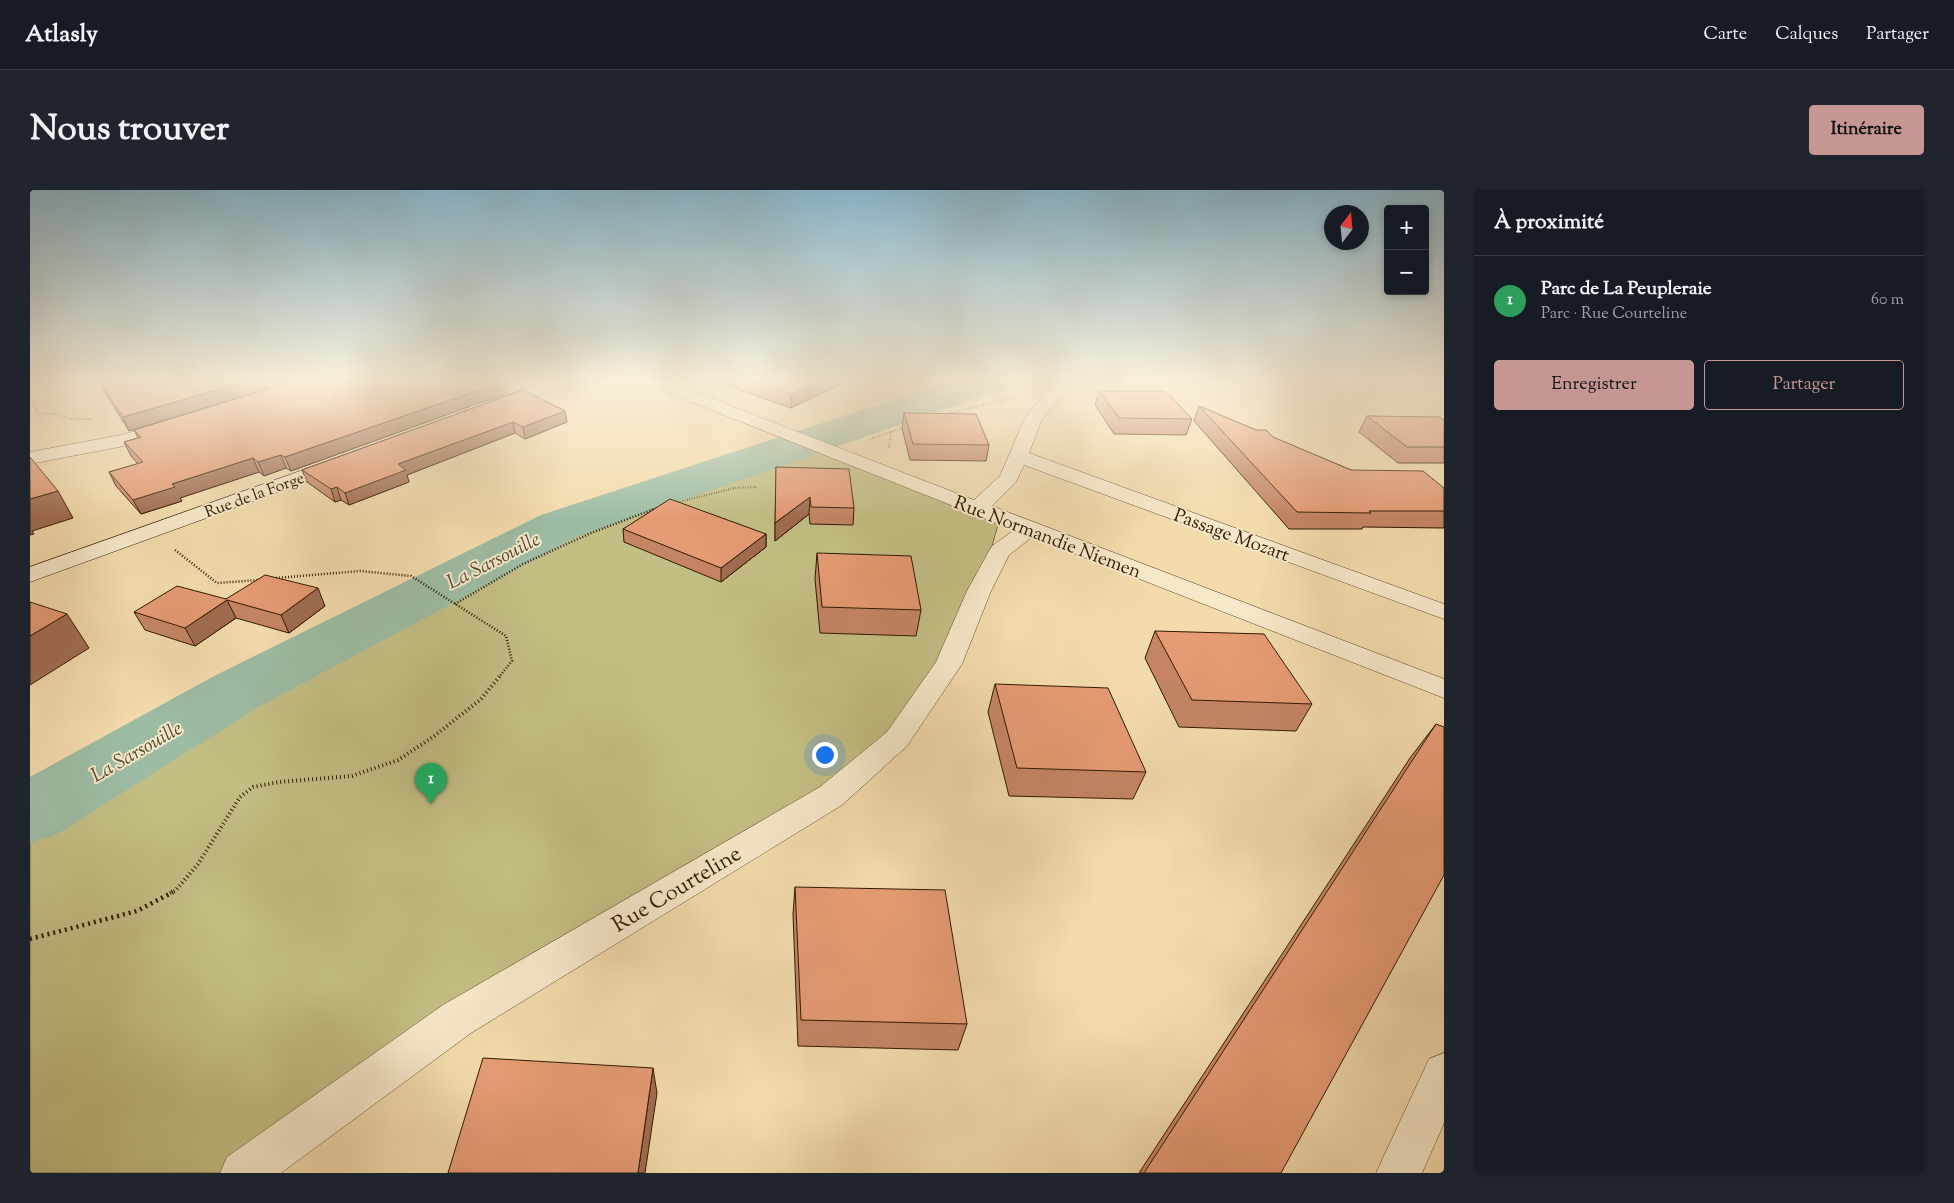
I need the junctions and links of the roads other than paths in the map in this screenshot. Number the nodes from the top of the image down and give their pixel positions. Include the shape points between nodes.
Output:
1 (168, 427) edge
2 (768, 427) edge
3 (1030, 427) edge
4 (1019, 456) junction
5 (356, 457) edge
6 (30, 458) edge
7 (976, 508) junction
8 (1029, 529) junction
9 (30, 575) edge
10 (1444, 612) edge
11 (1444, 689) edge
12 (1444, 1074) edge
13 (243, 1173) edge
14 (1399, 1173) edge

1 - 6 street via 101,445
2 - 7 street, Rue Normandie Niemen
3 - 4 street
4 - 7 street via 1009,478
4 - 10 street, Passage Mozart
5 - 9 street, Rue de la Forge
7 - 8 street, Rue Normandie Niemen
8 - 11 street, Rue Normandie Niemen
8 - 13 street, Rue Courteline via 1000,551 979,591 949,664 897,739 831,796 457,1019
12 - 14 street

